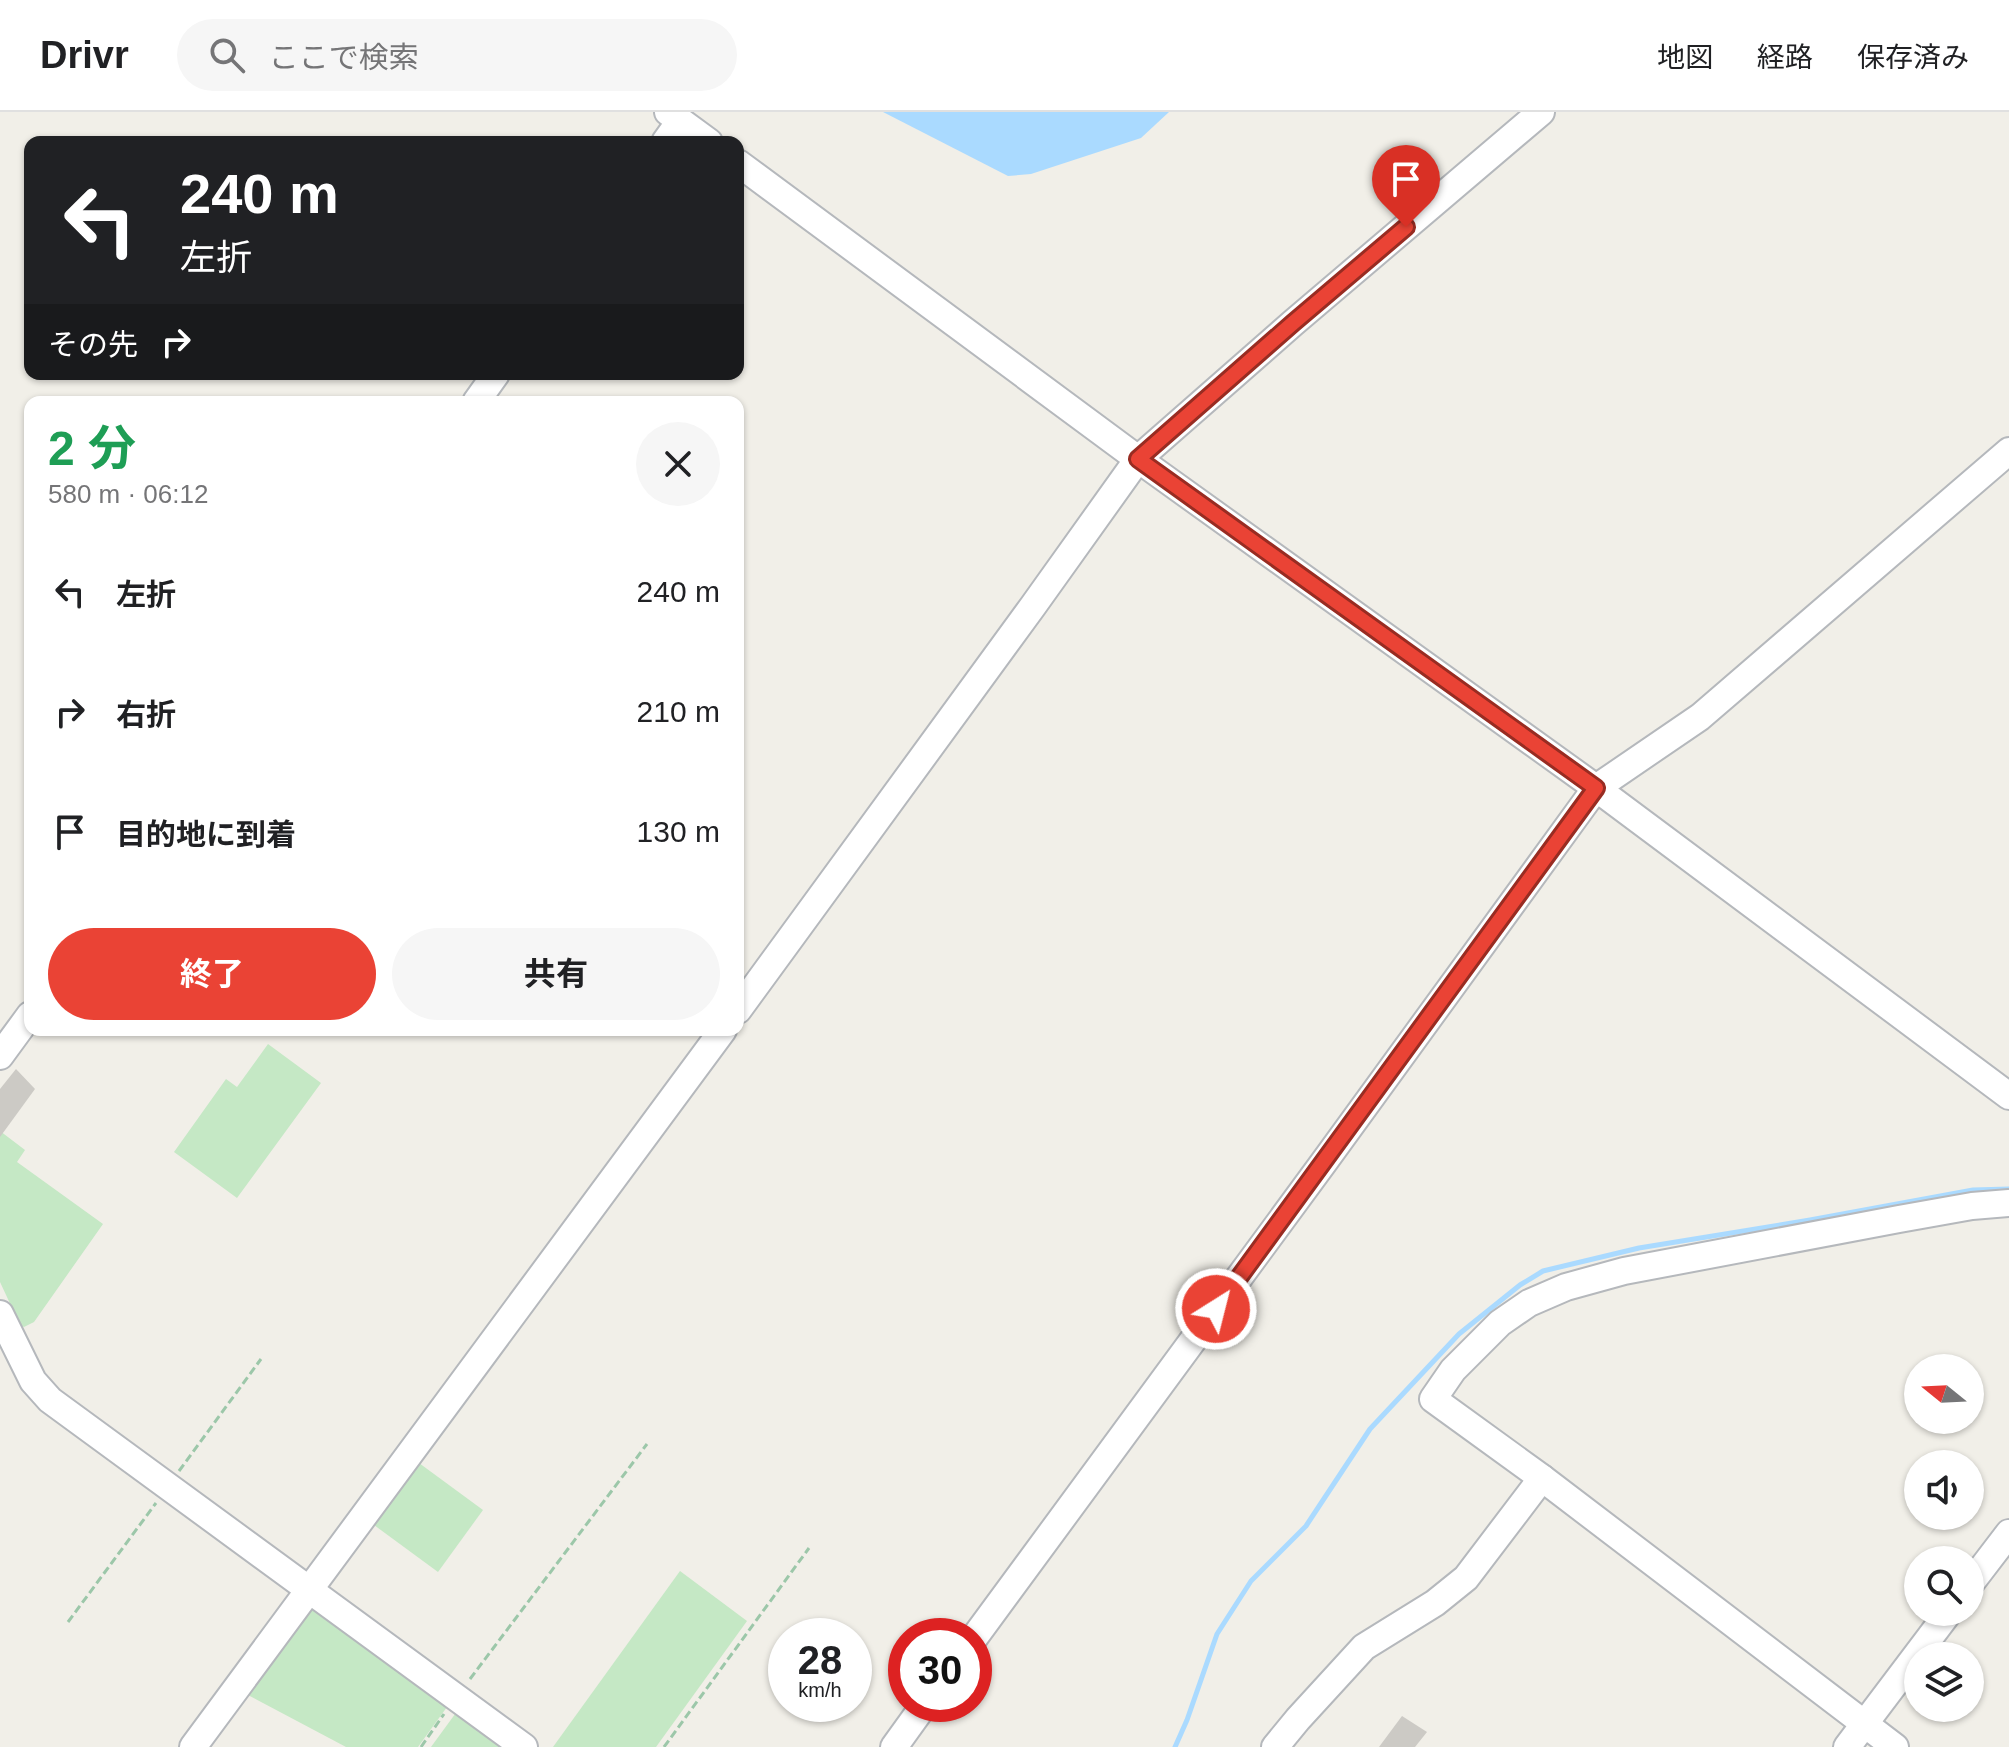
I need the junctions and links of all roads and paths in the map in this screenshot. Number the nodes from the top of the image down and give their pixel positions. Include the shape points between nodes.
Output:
1 (1541, 112) edge
2 (671, 125) edge
3 (696, 136) edge
4 (744, 167) edge
5 (2009, 451) edge
6 (1138, 459) junction
7 (1596, 788) junction
8 (744, 1002) edge
9 (24, 1023) edge
10 (719, 1036) edge
11 (0, 1056) edge
12 (2009, 1096) edge
13 (2009, 1203) edge
14 (0, 1314) edge
15 (647, 1444) dead end
16 (1542, 1478) junction
17 (2009, 1533) edge
18 (809, 1548) dead end
19 (1984, 1566) edge
20 (309, 1590) junction
21 (989, 1618) edge
22 (1938, 1626) edge
23 (457, 1698) junction
24 (912, 1722) edge
25 (1865, 1724) junction
26 (193, 1747) edge
27 (421, 1747) edge
28 (524, 1747) edge
29 (664, 1747) edge
30 (894, 1747) edge
31 (1275, 1747) edge
32 (1847, 1747) edge
33 (1895, 1747) edge

1 - 6 street
2 - 3 street
4 - 6 street
5 - 7 street via 1700,717
6 - 7 street
6 - 8 street
7 - 12 street
7 - 21 street
9 - 11 street
10 - 20 street
13 - 16 street via 1624,1271 1529,1303 1500,1323 1453,1370 1433,1399
14 - 20 street via 33,1381 50,1400
15 - 23 path
16 - 25 street
16 - 31 street via 1466,1578 1364,1647
17 - 19 street
18 - 29 path
20 - 23 street
20 - 26 street
22 - 25 street
23 - 27 path
23 - 28 street
24 - 30 street
25 - 32 street
25 - 33 street

